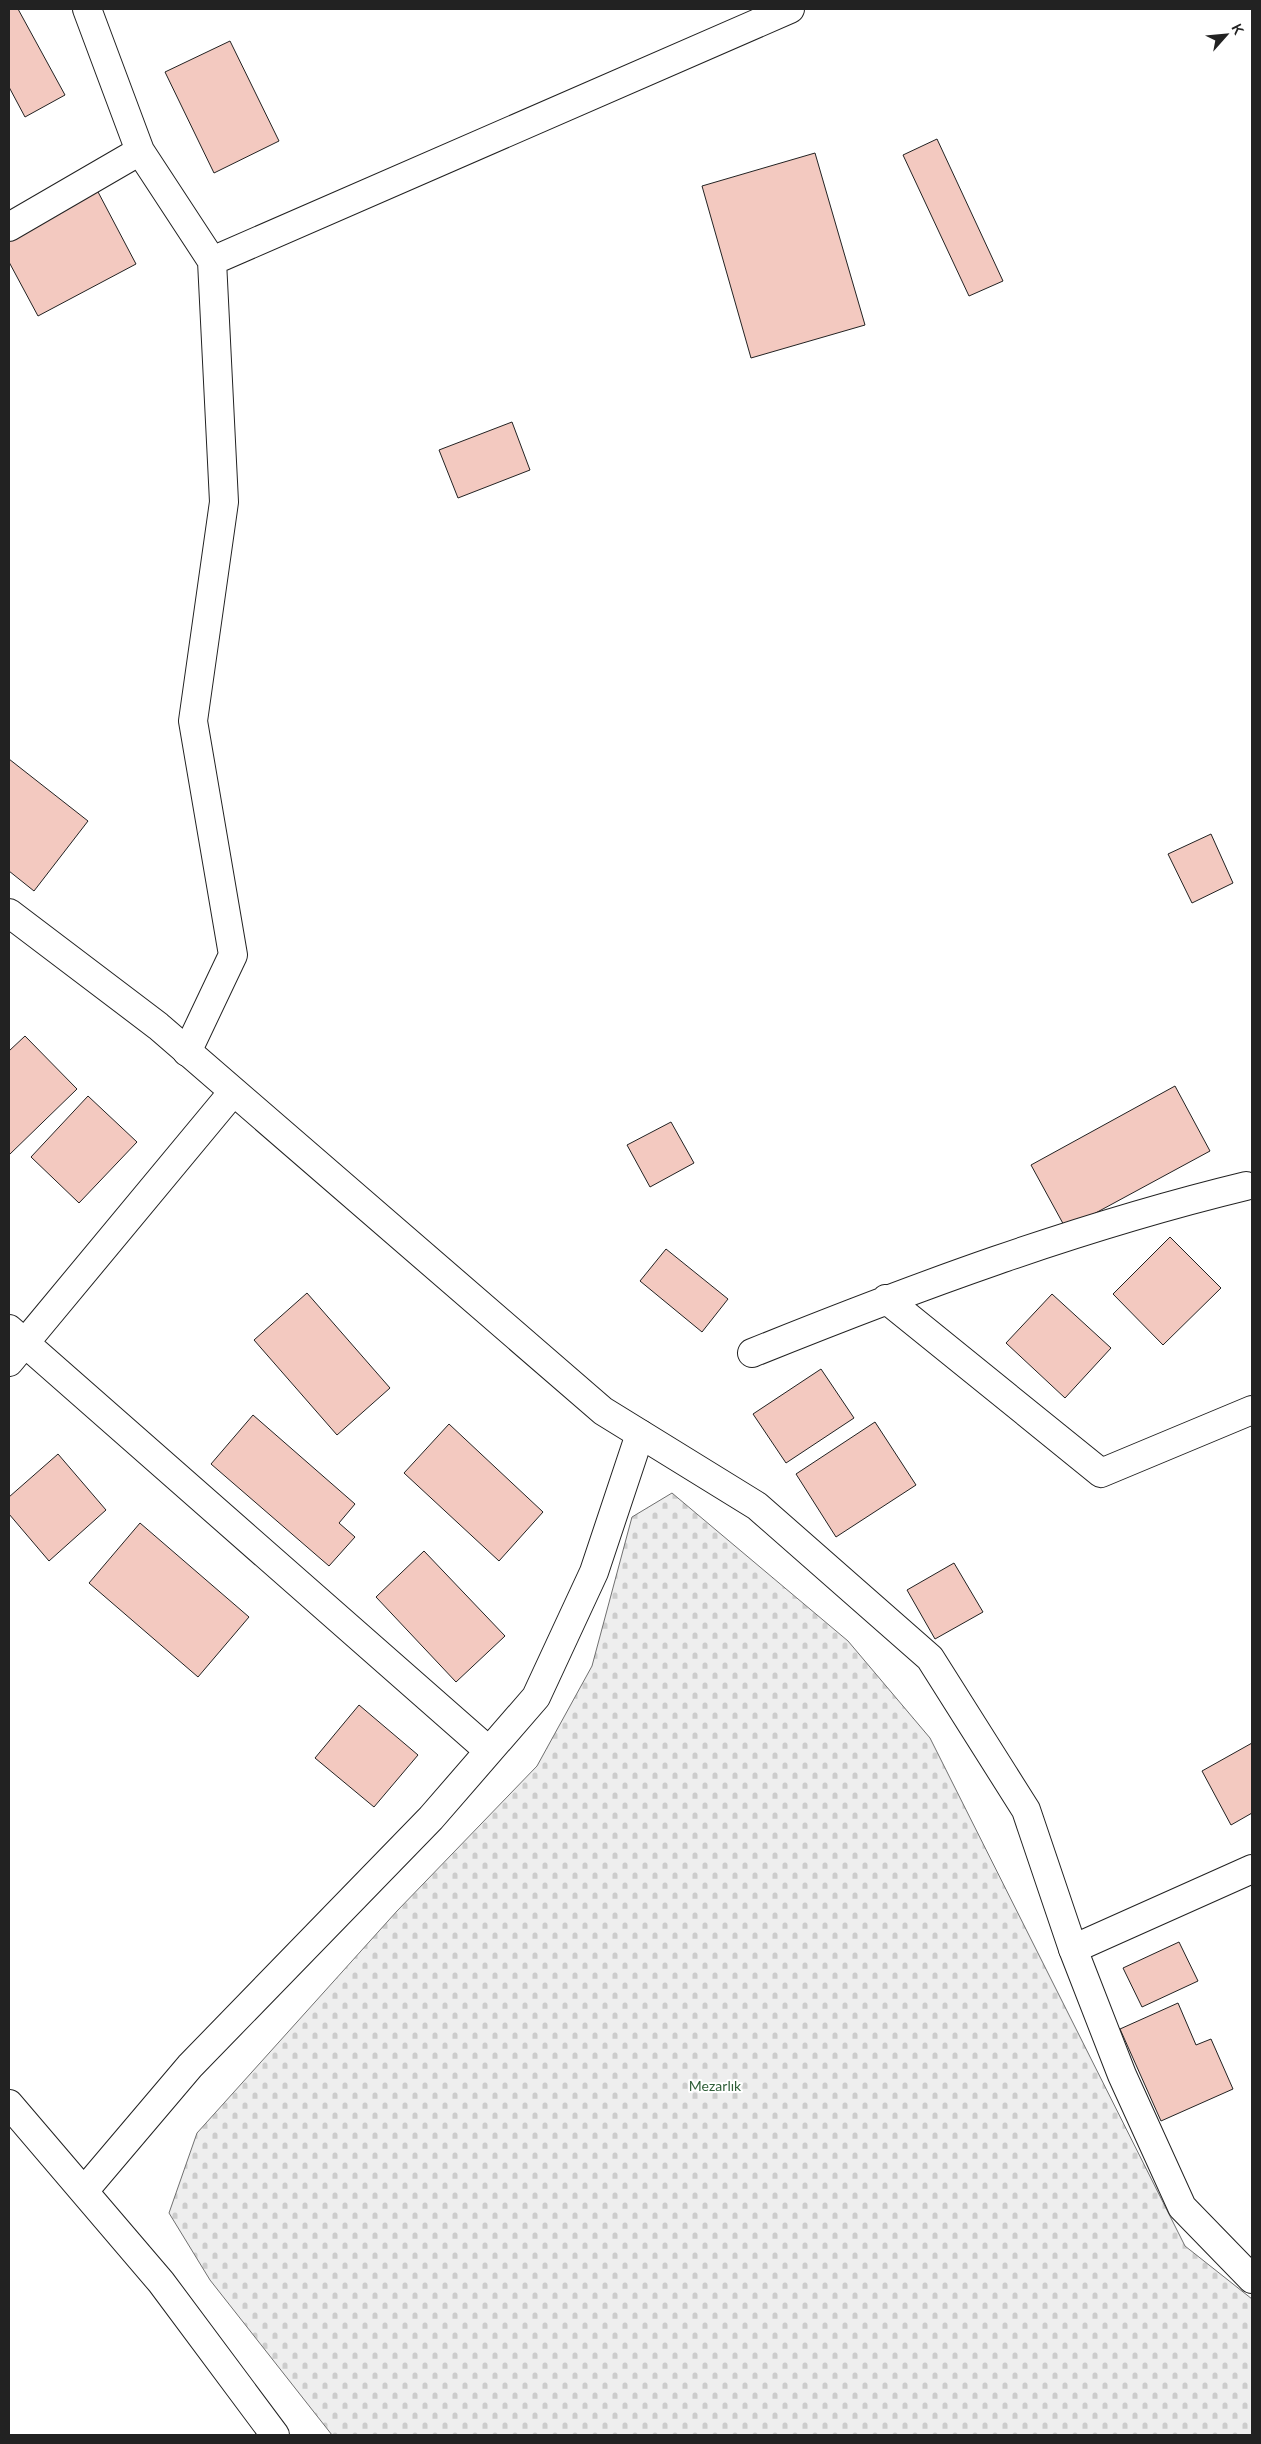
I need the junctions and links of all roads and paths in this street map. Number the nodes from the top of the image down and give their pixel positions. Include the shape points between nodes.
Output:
1 (87, 9) edge
2 (790, 9) edge
3 (140, 151) junction
4 (9, 227) edge
5 (212, 261) junction
6 (9, 913) edge
7 (187, 1052) junction
8 (233, 1092) junction
9 (1246, 1186) dead end
10 (886, 1299) junction
11 (14, 1345) edge
12 (752, 1353) dead end
13 (1252, 1410) edge
14 (640, 1434) junction
15 (489, 1751) junction
16 (1252, 1869) edge
17 (1073, 1949) junction
18 (9, 2104) edge
19 (84, 2192) junction
20 (1252, 2278) edge
21 (275, 2435) edge

1 - 3 street
2 - 5 street
3 - 4 street
3 - 5 street
5 - 7 street via 224,502 194,721 233,955
6 - 7 street via 158,1026
7 - 8 street
8 - 11 street
8 - 14 street via 603,1411
9 - 10 street via 1164,1206
10 - 12 street
10 - 13 street via 1101,1473
11 - 15 street
14 - 15 street via 594,1572 536,1697
14 - 17 street via 757,1506 930,1658 1026,1810
15 - 19 street via 431,1818 190,2066
16 - 17 street
17 - 20 street via 1122,2075 1182,2207
18 - 19 street
19 - 21 street via 162,2282

